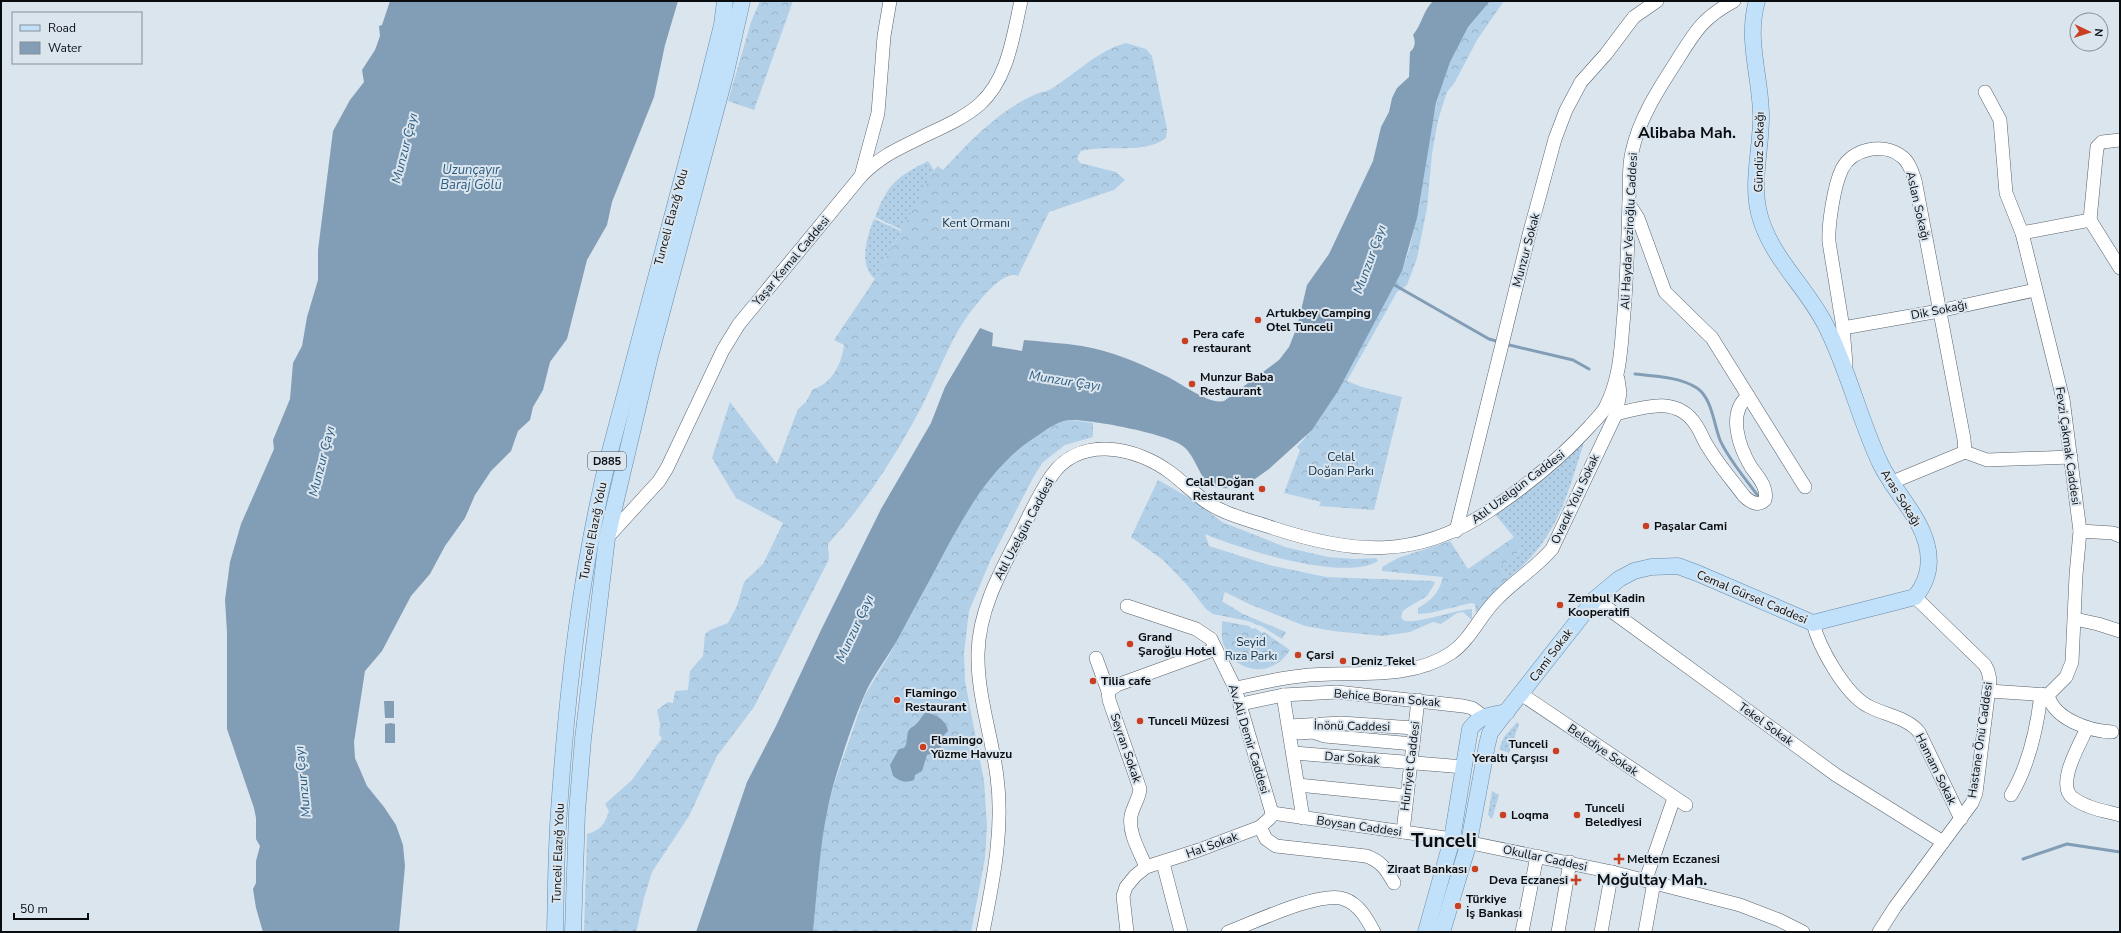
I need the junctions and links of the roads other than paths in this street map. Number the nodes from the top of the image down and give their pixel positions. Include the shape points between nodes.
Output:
1 (725, 1) edge
2 (742, 1) edge
3 (890, 1) edge
4 (1021, 1) edge
5 (1657, 1) edge
6 (1734, 1) edge
7 (1756, 1) edge
8 (1985, 92) dead end
9 (2120, 140) edge
10 (861, 176) junction
11 (1629, 204) junction
12 (2090, 220) junction
13 (2022, 233) junction
14 (2120, 268) edge
15 (2035, 290) junction
16 (1939, 311) junction
17 (1843, 328) junction
18 (1617, 376) junction
19 (1847, 376) junction
20 (1748, 396) junction
21 (1616, 414) junction
22 (1964, 452) junction
23 (2071, 457) junction
24 (1890, 483) junction
25 (1805, 487) dead end
26 (1456, 531) junction
27 (2080, 531) junction
28 (2120, 536) edge
29 (607, 538) junction
30 (587, 557) junction
31 (1915, 597) junction
32 (1595, 599) junction
33 (1126, 606) dead end
34 (2075, 619) junction
35 (1813, 623) junction
36 (2120, 631) edge
37 (1216, 649) junction
38 (1096, 658) dead end
39 (1235, 688) junction
40 (1108, 690) junction
41 (1988, 690) junction
42 (1521, 694) junction
43 (2045, 694) junction
44 (1283, 695) junction
45 (1418, 700) junction
46 (1240, 704) junction
47 (1507, 712) junction
48 (1483, 716) junction
49 (1414, 728) junction
50 (2087, 728) junction
51 (1289, 730) junction
52 (2112, 732) dead end
53 (1413, 744) junction
54 (1294, 753) junction
55 (1411, 762) junction
56 (1464, 766) junction
57 (1298, 785) junction
58 (2011, 795) dead end
59 (1407, 796) junction
60 (1674, 798) junction
61 (1686, 805) dead end
62 (1272, 813) junction
63 (2120, 815) edge
64 (1303, 818) junction
65 (1961, 819) junction
66 (1260, 827) junction
67 (1403, 832) junction
68 (1452, 839) junction
69 (1469, 842) junction
70 (1943, 842) junction
71 (1537, 856) junction
72 (1570, 862) junction
73 (1163, 863) junction
74 (1146, 868) junction
75 (1612, 872) junction
76 (1650, 880) junction
77 (1394, 883) dead end
78 (555, 932) edge
79 (573, 932) edge
80 (983, 932) edge
81 (1127, 932) edge
82 (1181, 932) edge
83 (1228, 932) edge
84 (1374, 932) edge
85 (1426, 932) edge
86 (1442, 932) edge
87 (1522, 932) edge
88 (1558, 932) edge
89 (1601, 932) edge
90 (1645, 932) edge
91 (1803, 932) edge
92 (1879, 932) edge

1 - 30 main road, Tunceli Elazığ Yolu / D885 via 711,70 610,451
2 - 29 main road, Tunceli Elazığ Yolu / D885 via 726,72 650,356
3 - 10 street via 884,36 878,112
4 - 10 street, Yaşar Kemal Caddesi via 1008,56 1000,74 980,104 946,126 890,152
5 - 26 street, Munzur Sokak via 1634,17 1581,82 1566,110 1555,139
6 - 11 street, Ali Haydar Veziroğlu Caddesi via 1704,21 1652,97 1631,154
7 - 19 main road, Gündüz Sokağı via 1752,34 1761,114 1756,176 1759,213 1779,259 1824,323
8 - 13 street, Fevzi Çakmak Caddesi via 2000,120 2006,193
9 - 12 street via 2102,142 2097,147
10 - 29 street, Yaşar Kemal Caddesi via 739,324 723,350 667,468 654,487
11 - 18 street, Ali Haydar Veziroğlu Caddesi via 1626,298
11 - 20 street via 1638,218 1665,292 1712,338
12 - 13 street
12 - 14 street
13 - 15 street, Fevzi Çakmak Caddesi
15 - 16 street, Dik Sokağı
15 - 23 street, Fevzi Çakmak Caddesi via 2063,399
16 - 17 street, Dik Sokağı
16 - 17 street, Aslan Sokağı via 1915,180 1910,166 1902,156 1893,152 1863,150 1850,158 1842,169 1828,230 1830,257
16 - 22 street, Aslan Sokağı via 1964,439
17 - 19 street, Aslan Sokağı
18 - 21 street, Ovacık Yolu Sokak via 1620,393
18 - 26 street, Atıl Uzelgün Caddesi via 1605,410 1565,453 1490,510
19 - 24 main road, Aras Sokağı
20 - 21 street via 1737,411 1736,421 1742,448 1765,489 1765,500 1758,504 1752,503 1744,496 1707,445 1696,424 1681,410 1662,404
20 - 25 street
21 - 39 street, Ovacık Yolu Sokak via 1552,549 1513,582 1460,646 1451,653 1408,669 1302,675
22 - 23 street via 1987,460
22 - 24 street
23 - 27 street, Fevzi Çakmak Caddesi
24 - 31 main road, Aras Sokağı via 1921,528 1926,543 1929,557 1928,573
26 - 80 street, Atıl Uzelgün Caddesi via 1396,548 1333,545 1222,511 1160,465 1126,451 1094,449 1074,455 1060,465 1037,500 983,615 978,653 979,678 998,778 999,810 996,859
27 - 28 street via 2113,533
27 - 34 street, Fevzi Çakmak Caddesi
29 - 30 street, Yaşar Kemal Caddesi
29 - 79 main road, Tunceli Elazığ Yolu / D885 via 583,738 577,812
30 - 78 main road, Tunceli Elazığ Yolu / D885 via 574,652 558,812
31 - 35 main road, Cemal Gürsel Caddesi
31 - 41 street, Hastane Önü Caddesi via 1985,665 1990,680
32 - 35 main road, Cemal Gürsel Caddesi via 1619,579 1634,571 1651,567 1678,566
32 - 42 main road, Cami Sokak
32 - 70 street, Tekel Sokak via 1836,775
33 - 37 street, Av.Ali Demir Caddesi via 1196,629 1210,639
34 - 36 street
34 - 43 street, Fevzi Çakmak Caddesi via 2071,667 2066,676
35 - 65 street, Hamam Sokak via 1824,653 1855,695 1866,706 1912,724 1919,732
37 - 39 street, Av.Ali Demir Caddesi
37 - 40 street
38 - 40 street, Seyran Sokak
39 - 46 street, Av.Ali Demir Caddesi
40 - 74 street, Seyran Sokak via 1109,700 1140,789 1131,825
41 - 43 street
41 - 65 street, Hastane Önü Caddesi via 1976,792
42 - 47 main road, Cami Sokak
42 - 60 street, Belediye Sokak
43 - 50 street via 2057,712
43 - 58 street via 2034,737
44 - 45 street, Behice Boran Sokak via 1344,693
44 - 46 street, Behice Boran Sokak
44 - 51 street
45 - 48 street, Behice Boran Sokak via 1472,708
45 - 49 street, Hürriyet Caddesi
46 - 62 street, Av.Ali Demir Caddesi
47 - 48 main road
47 - 69 main road, Cami Sokak via 1490,733
48 - 56 main road via 1470,729
49 - 51 street, İnönü Caddesi via 1341,723
49 - 53 street, Hürriyet Caddesi
50 - 52 street
50 - 63 street via 2070,768 2067,789 2073,798 2083,803
51 - 53 street, İnönü Caddesi
51 - 54 street
53 - 55 street, Hürriyet Caddesi
54 - 55 street, Dar Sokak
54 - 57 street
55 - 56 street, Dar Sokak
55 - 59 street, Hürriyet Caddesi
56 - 68 main road
57 - 59 street
57 - 64 street
59 - 67 street, Hürriyet Caddesi
60 - 61 street, Belediye Sokak
60 - 76 street
62 - 64 street, Boysan Caddesi
62 - 66 street, Hal Sokak
64 - 67 street, Boysan Caddesi
65 - 70 street, Hastane Önü Caddesi
66 - 73 street, Hal Sokak
66 - 77 street via 1266,839 1276,846 1376,859
67 - 68 street, Boysan Caddesi
68 - 69 street, Boysan Caddesi
68 - 85 main road
69 - 71 street, Okullar Caddesi
69 - 86 main road, Cami Sokak
70 - 92 street, Hastane Önü Caddesi
71 - 72 street, Okullar Caddesi
71 - 87 street
72 - 75 street, Okullar Caddesi
72 - 88 street
73 - 74 street, Hal Sokak
73 - 82 street
74 - 81 street via 1126,887 1123,896
75 - 76 street, Okullar Caddesi
75 - 89 street
76 - 90 street
76 - 91 street, Okullar Caddesi via 1751,909
83 - 84 street via 1312,900 1327,898 1343,898 1353,903

